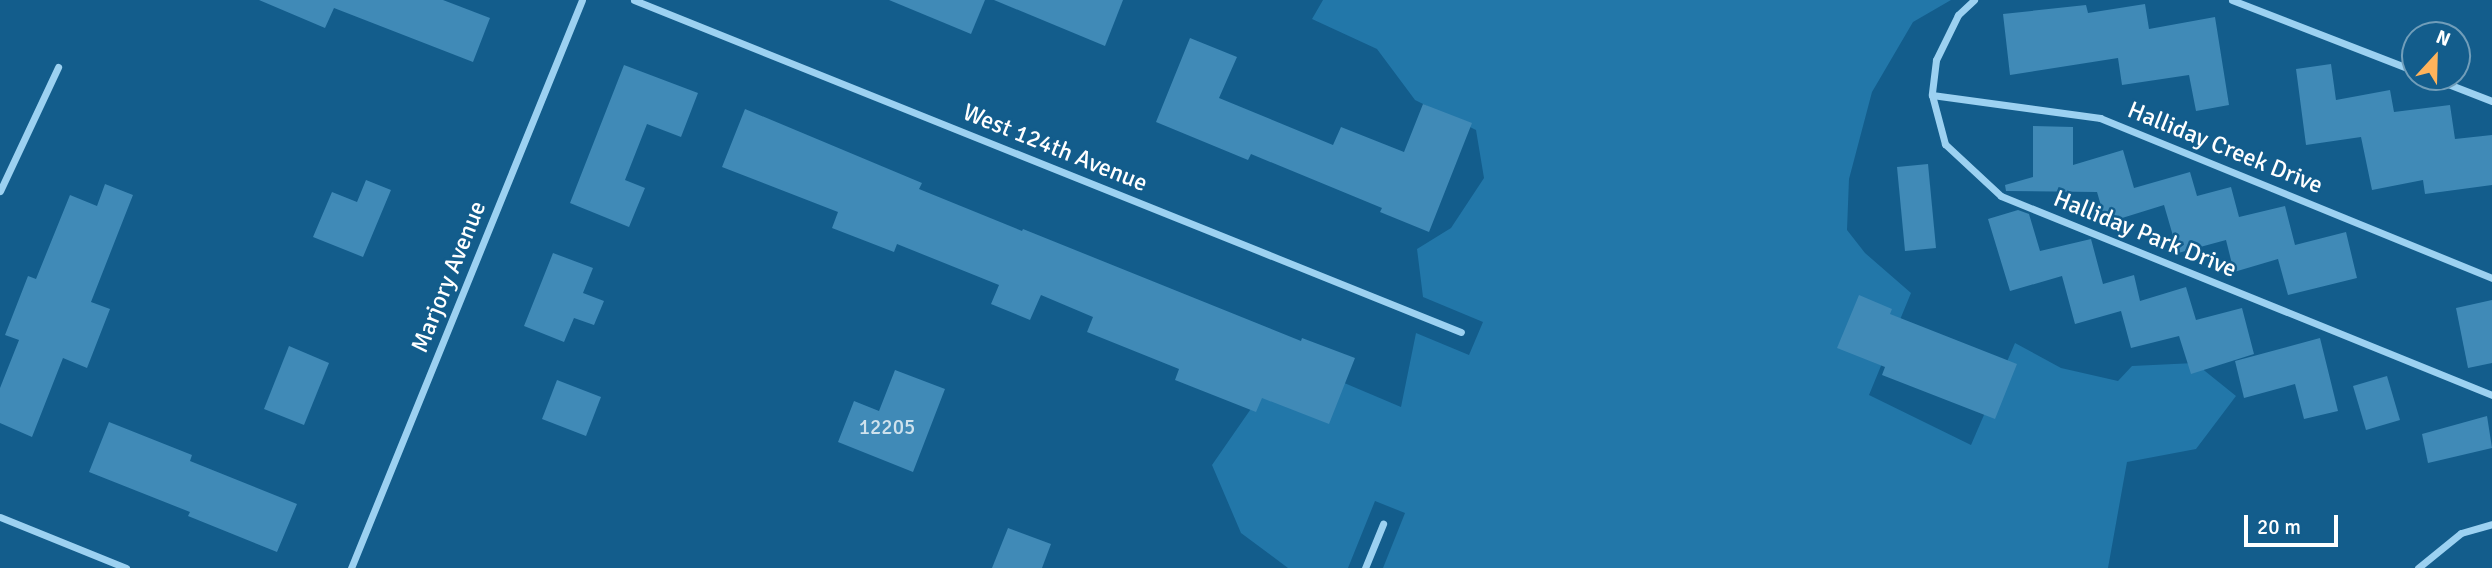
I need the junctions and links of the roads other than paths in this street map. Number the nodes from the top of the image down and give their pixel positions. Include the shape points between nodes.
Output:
1 (582, 0) edge
2 (634, 0) edge
3 (1974, 0) edge
4 (2232, 0) edge
5 (2401, 66) edge
6 (58, 67) dead end
7 (2466, 91) edge
8 (1932, 94) junction
9 (2492, 101) edge
10 (0, 191) edge
11 (2492, 278) edge
12 (1461, 332) dead end
13 (2492, 395) edge
14 (0, 517) edge
15 (1383, 524) dead end
16 (2492, 524) edge
17 (126, 568) edge
18 (351, 568) edge
19 (1365, 568) edge
20 (2418, 568) edge

1 - 18 street, Marjory Avenue
2 - 12 street, West 124th Avenue
3 - 8 street, Halliday Park Drive via 1958,15 1936,60
4 - 5 street
6 - 10 street
7 - 9 street
8 - 11 street, Halliday Creek Drive via 2100,118
8 - 13 street, Halliday Park Drive via 1945,144 2001,196
14 - 17 street
15 - 19 street
16 - 20 street via 2461,533

